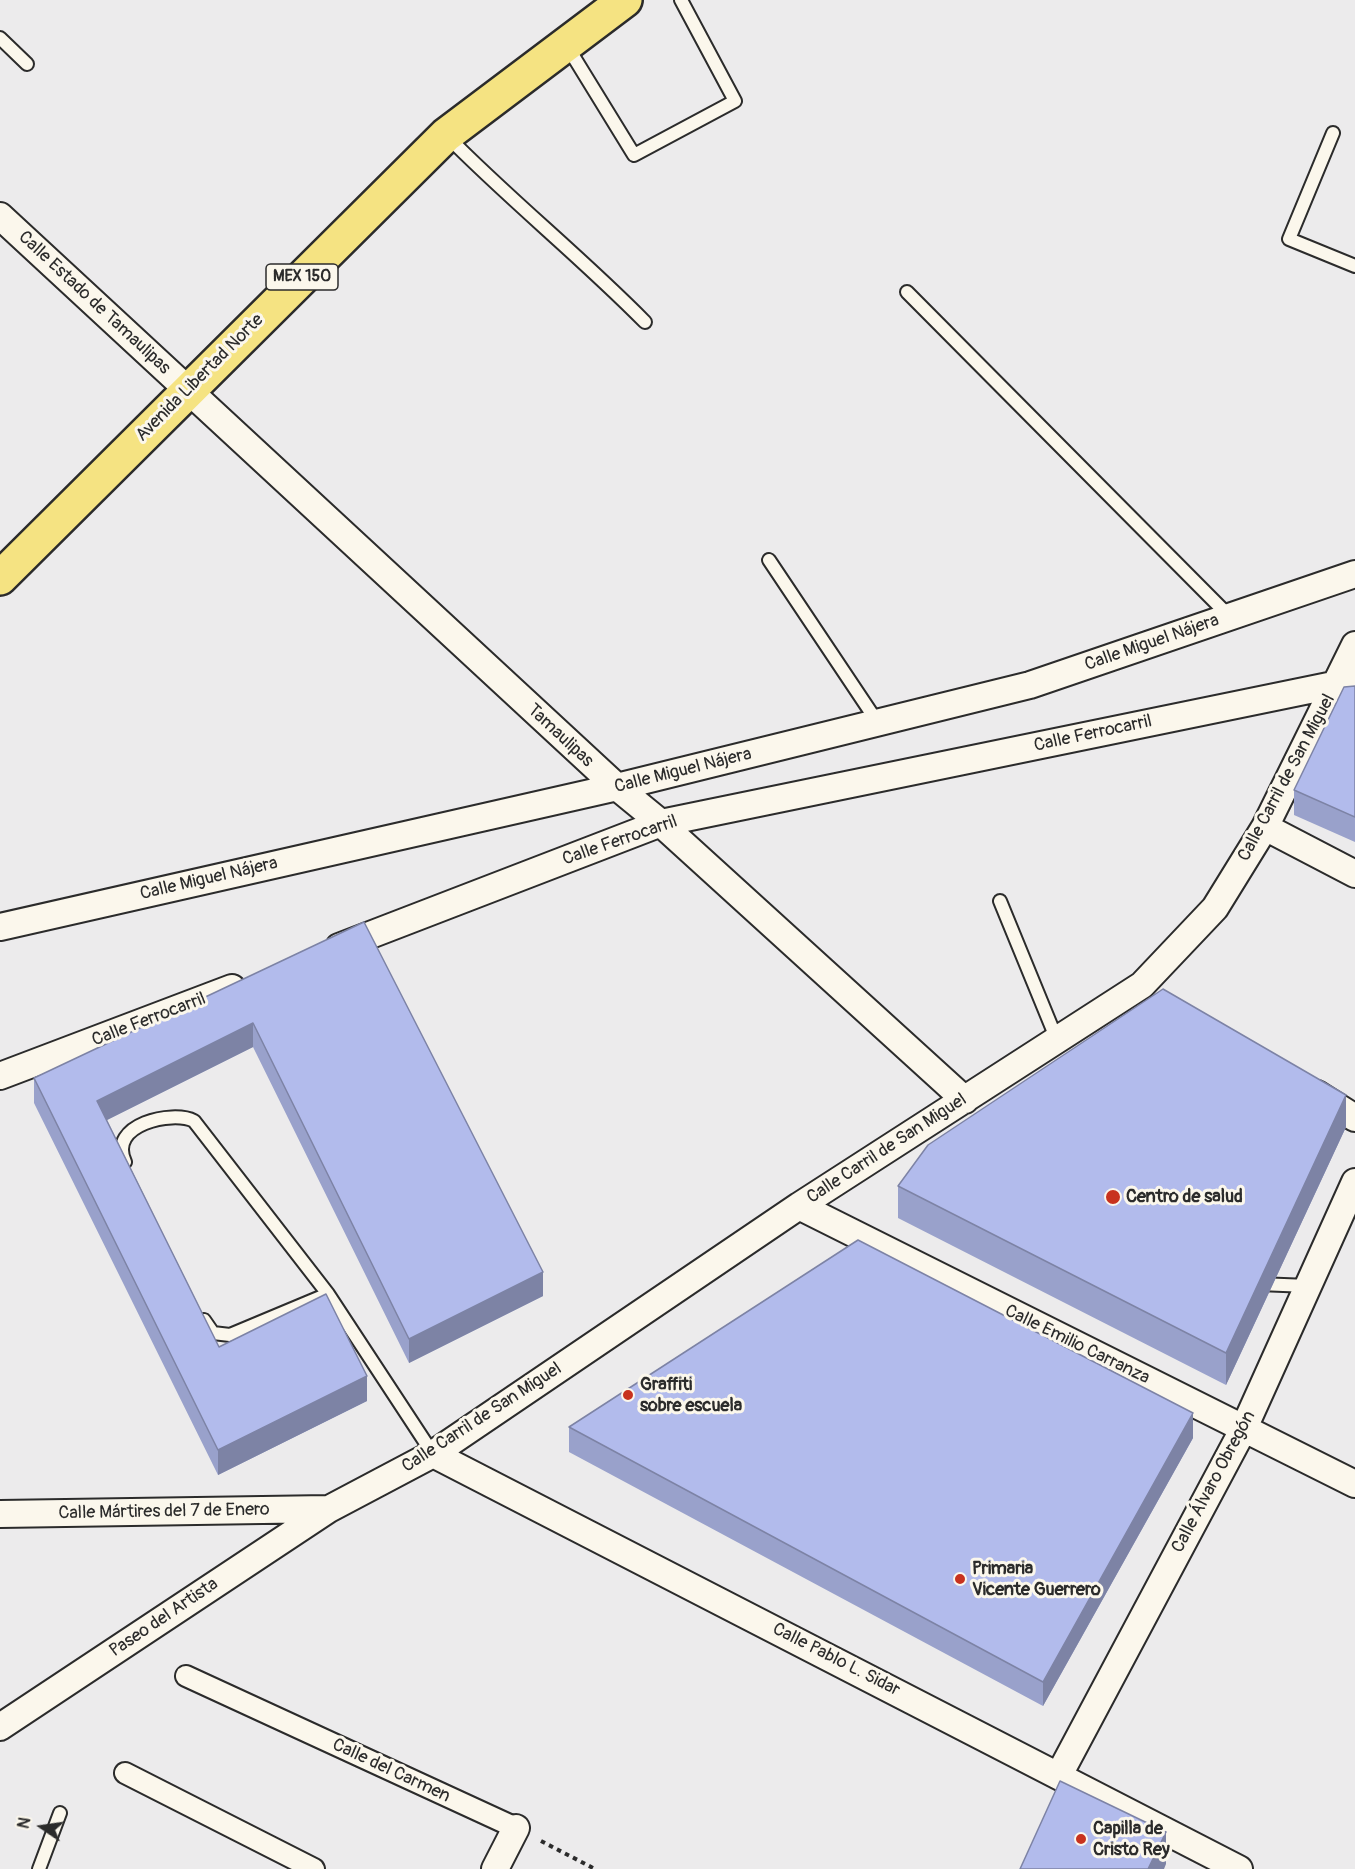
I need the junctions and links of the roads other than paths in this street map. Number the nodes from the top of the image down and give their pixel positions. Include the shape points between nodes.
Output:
1 (625, 0) edge
2 (681, 0) edge
3 (0, 38) edge
4 (565, 43) junction
5 (27, 64) dead end
6 (1333, 133) dead end
7 (446, 135) junction
8 (0, 216) edge
9 (1355, 266) edge
10 (907, 292) dead end
11 (645, 322) dead end
12 (187, 390) junction
13 (769, 560) dead end
14 (1355, 574) edge
15 (0, 578) edge
16 (1230, 616) junction
17 (1355, 645) edge
18 (1346, 682) edge
19 (878, 723) junction
20 (617, 788) junction
21 (661, 823) junction
22 (1265, 826) junction
23 (1355, 874) edge
24 (1000, 902) dead end
25 (0, 927) edge
26 (320, 954) edge
27 (254, 980) edge
28 (1057, 1040) junction
29 (0, 1077) edge
30 (1294, 1080) edge
31 (965, 1100) junction
32 (1355, 1118) edge
33 (131, 1174) edge
34 (1355, 1182) edge
35 (799, 1206) junction
36 (1249, 1283) edge
37 (1308, 1286) junction
38 (328, 1294) junction
39 (198, 1308) edge
40 (1244, 1428) junction
41 (433, 1454) junction
42 (1355, 1484) edge
43 (328, 1509) junction
44 (0, 1514) edge
45 (186, 1676) dead end
46 (0, 1727) edge
47 (125, 1773) dead end
48 (1059, 1775) junction
49 (60, 1813) dead end
50 (516, 1828) joint
51 (39, 1869) edge
52 (314, 1869) edge
53 (495, 1869) edge
54 (1239, 1869) edge

1 - 4 main road, Avenida Libertad Norte / MEX 150
2 - 4 lane via 735,101 633,155
3 - 5 lane
4 - 7 main road, Avenida Libertad Norte / MEX 150
6 - 9 lane via 1289,239
7 - 11 lane
7 - 12 main road, Avenida Libertad Norte / MEX 150
8 - 12 street, Calle Estado de Tamaulipas
10 - 16 lane
12 - 15 main road, Avenida Libertad Norte / MEX 150
12 - 20 street, Tamaulipas
13 - 19 lane
14 - 16 street, Calle Miguel Nájera
16 - 19 street, Calle Miguel Nájera via 1030,685
17 - 18 street, Calle Carril de San Miguel
18 - 21 street, Calle Ferrocarril
18 - 22 street, Calle Carril de San Miguel
19 - 20 street, Calle Miguel Nájera
20 - 21 street, Tamaulipas
20 - 25 street, Calle Miguel Nájera
21 - 26 street, Calle Ferrocarril
21 - 31 street, Tamaulipas
22 - 23 street
22 - 28 street, Calle Carril de San Miguel via 1215,908 1152,991
24 - 28 lane
27 - 29 street, Calle Ferrocarril
28 - 31 street, Calle Carril de San Miguel
30 - 32 street
31 - 35 street, Calle Carril de San Miguel
33 - 38 lane via 121,1153 128,1132 179,1115 194,1120
34 - 37 street, Calle Álvaro Obregón
35 - 40 street, Calle Emilio Carranza
35 - 41 street, Calle Carril de San Miguel
36 - 37 lane
37 - 40 street, Calle Álvaro Obregón
38 - 39 lane via 230,1335 218,1335 209,1329
38 - 41 lane
40 - 42 street, Calle Emilio Carranza
40 - 48 street, Calle Álvaro Obregón
41 - 43 street, Calle Carril de San Miguel
41 - 48 street, Calle Pablo L. Sidar
43 - 44 street, Calle Mártires del 7 de Enero
43 - 46 street, Paseo del Artista
45 - 50 street, Calle del Carmen
47 - 52 street
48 - 54 street, Calle Pablo L. Sidar
49 - 51 lane
50 - 53 street

